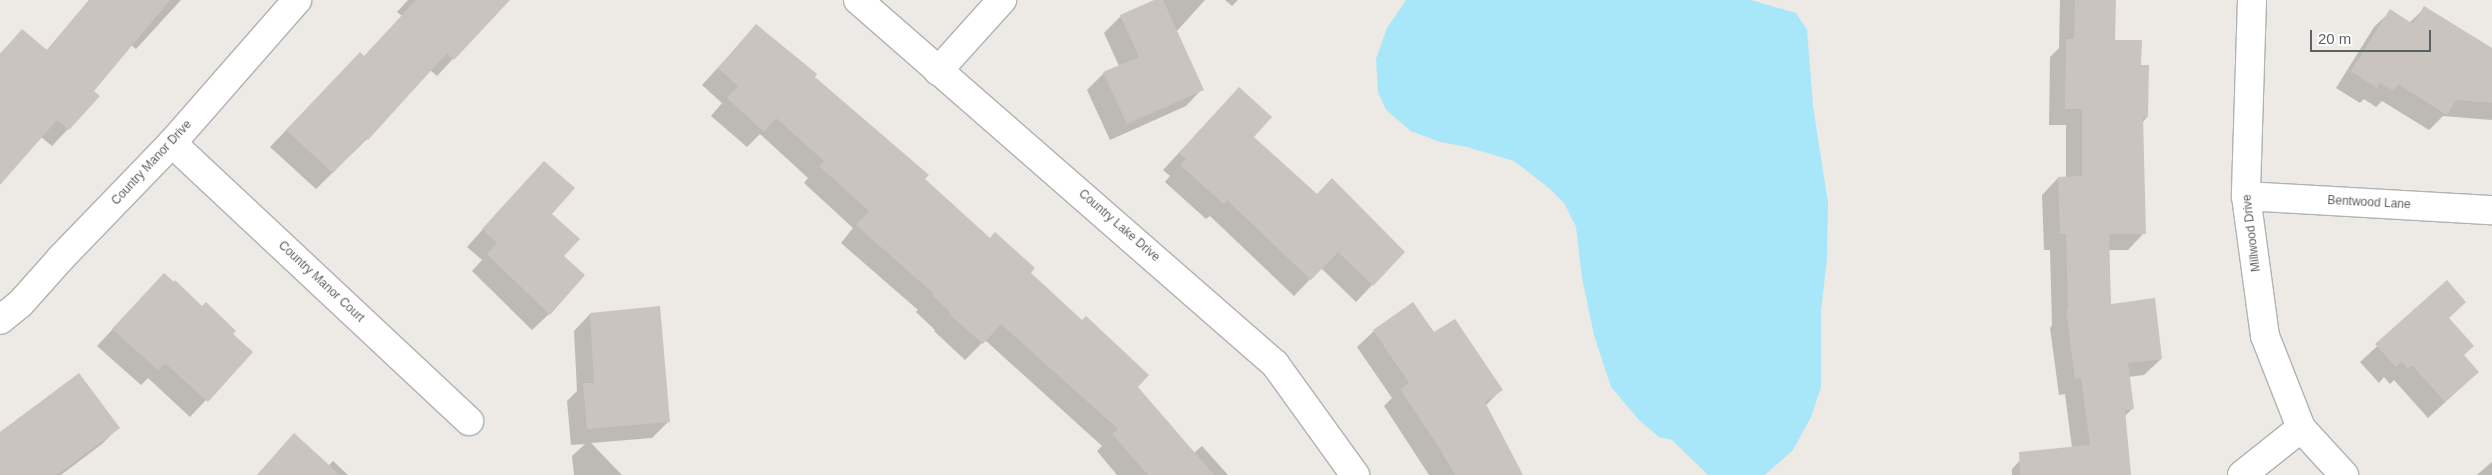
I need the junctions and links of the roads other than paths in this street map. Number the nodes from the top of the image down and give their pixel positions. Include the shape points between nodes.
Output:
1 (297, 0) edge
2 (858, 0) edge
3 (1002, 0) edge
4 (2252, 0) edge
5 (938, 72) junction
6 (172, 143) junction
7 (2246, 196) junction
8 (2492, 210) edge
9 (0, 320) edge
10 (469, 421) dead end
11 (2301, 428) junction
12 (1355, 475) edge
13 (2242, 475) edge
14 (2344, 475) edge

1 - 6 street, Country Manor Drive
2 - 5 street, Country Lake Drive
3 - 5 street
4 - 7 street, Millwood Drive
5 - 12 street, Country Lake Drive via 1276,364
6 - 9 street, Country Manor Drive via 20,304
6 - 10 street, Country Manor Court
7 - 8 street, Bentwood Lane
7 - 11 street, Millwood Drive via 2265,336
11 - 13 street
11 - 14 street, Millwood Drive

